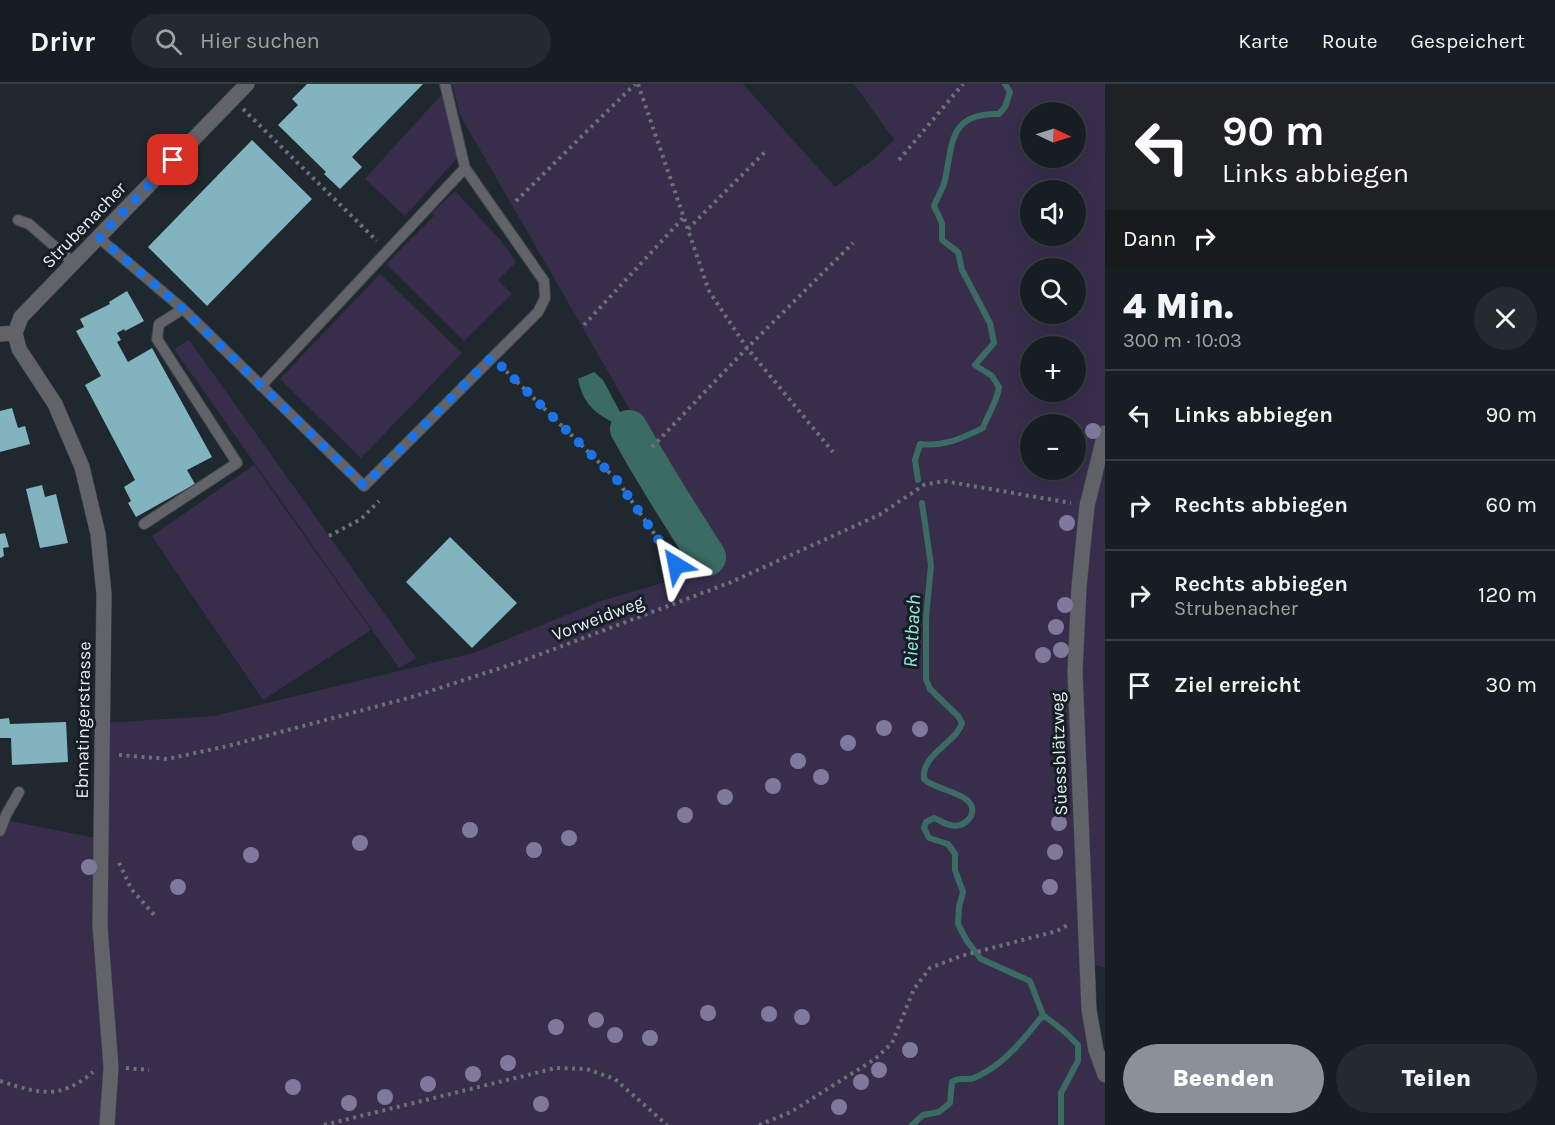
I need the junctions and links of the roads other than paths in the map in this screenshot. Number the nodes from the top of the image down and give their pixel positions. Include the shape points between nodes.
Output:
1 (247, 84) edge
2 (445, 84) edge
3 (465, 168) junction
4 (18, 220) dead end
5 (99, 237) junction
6 (75, 264) junction
7 (183, 309) junction
8 (4, 333) edge
9 (261, 386) junction
10 (1105, 433) edge
11 (144, 524) dead end
12 (19, 792) dead end
13 (0, 831) edge
14 (1105, 1075) edge
15 (106, 1125) edge

1 - 5 street, Strubenacher
2 - 3 lane
3 - 9 lane
3 - 9 lane via 544,281 545,298 538,312 364,486
4 - 6 lane via 29,224
5 - 6 street, Strubenacher
5 - 7 lane
6 - 8 street, Strubenacher
7 - 9 lane
7 - 11 lane via 159,324 157,339 237,463
8 - 15 street, Ebmatingerstrasse via 55,404 82,467 98,534 104,594 100,926 111,1067
10 - 14 street, Süessblätzweg via 1087,506 1075,672 1089,1010
12 - 13 lane

